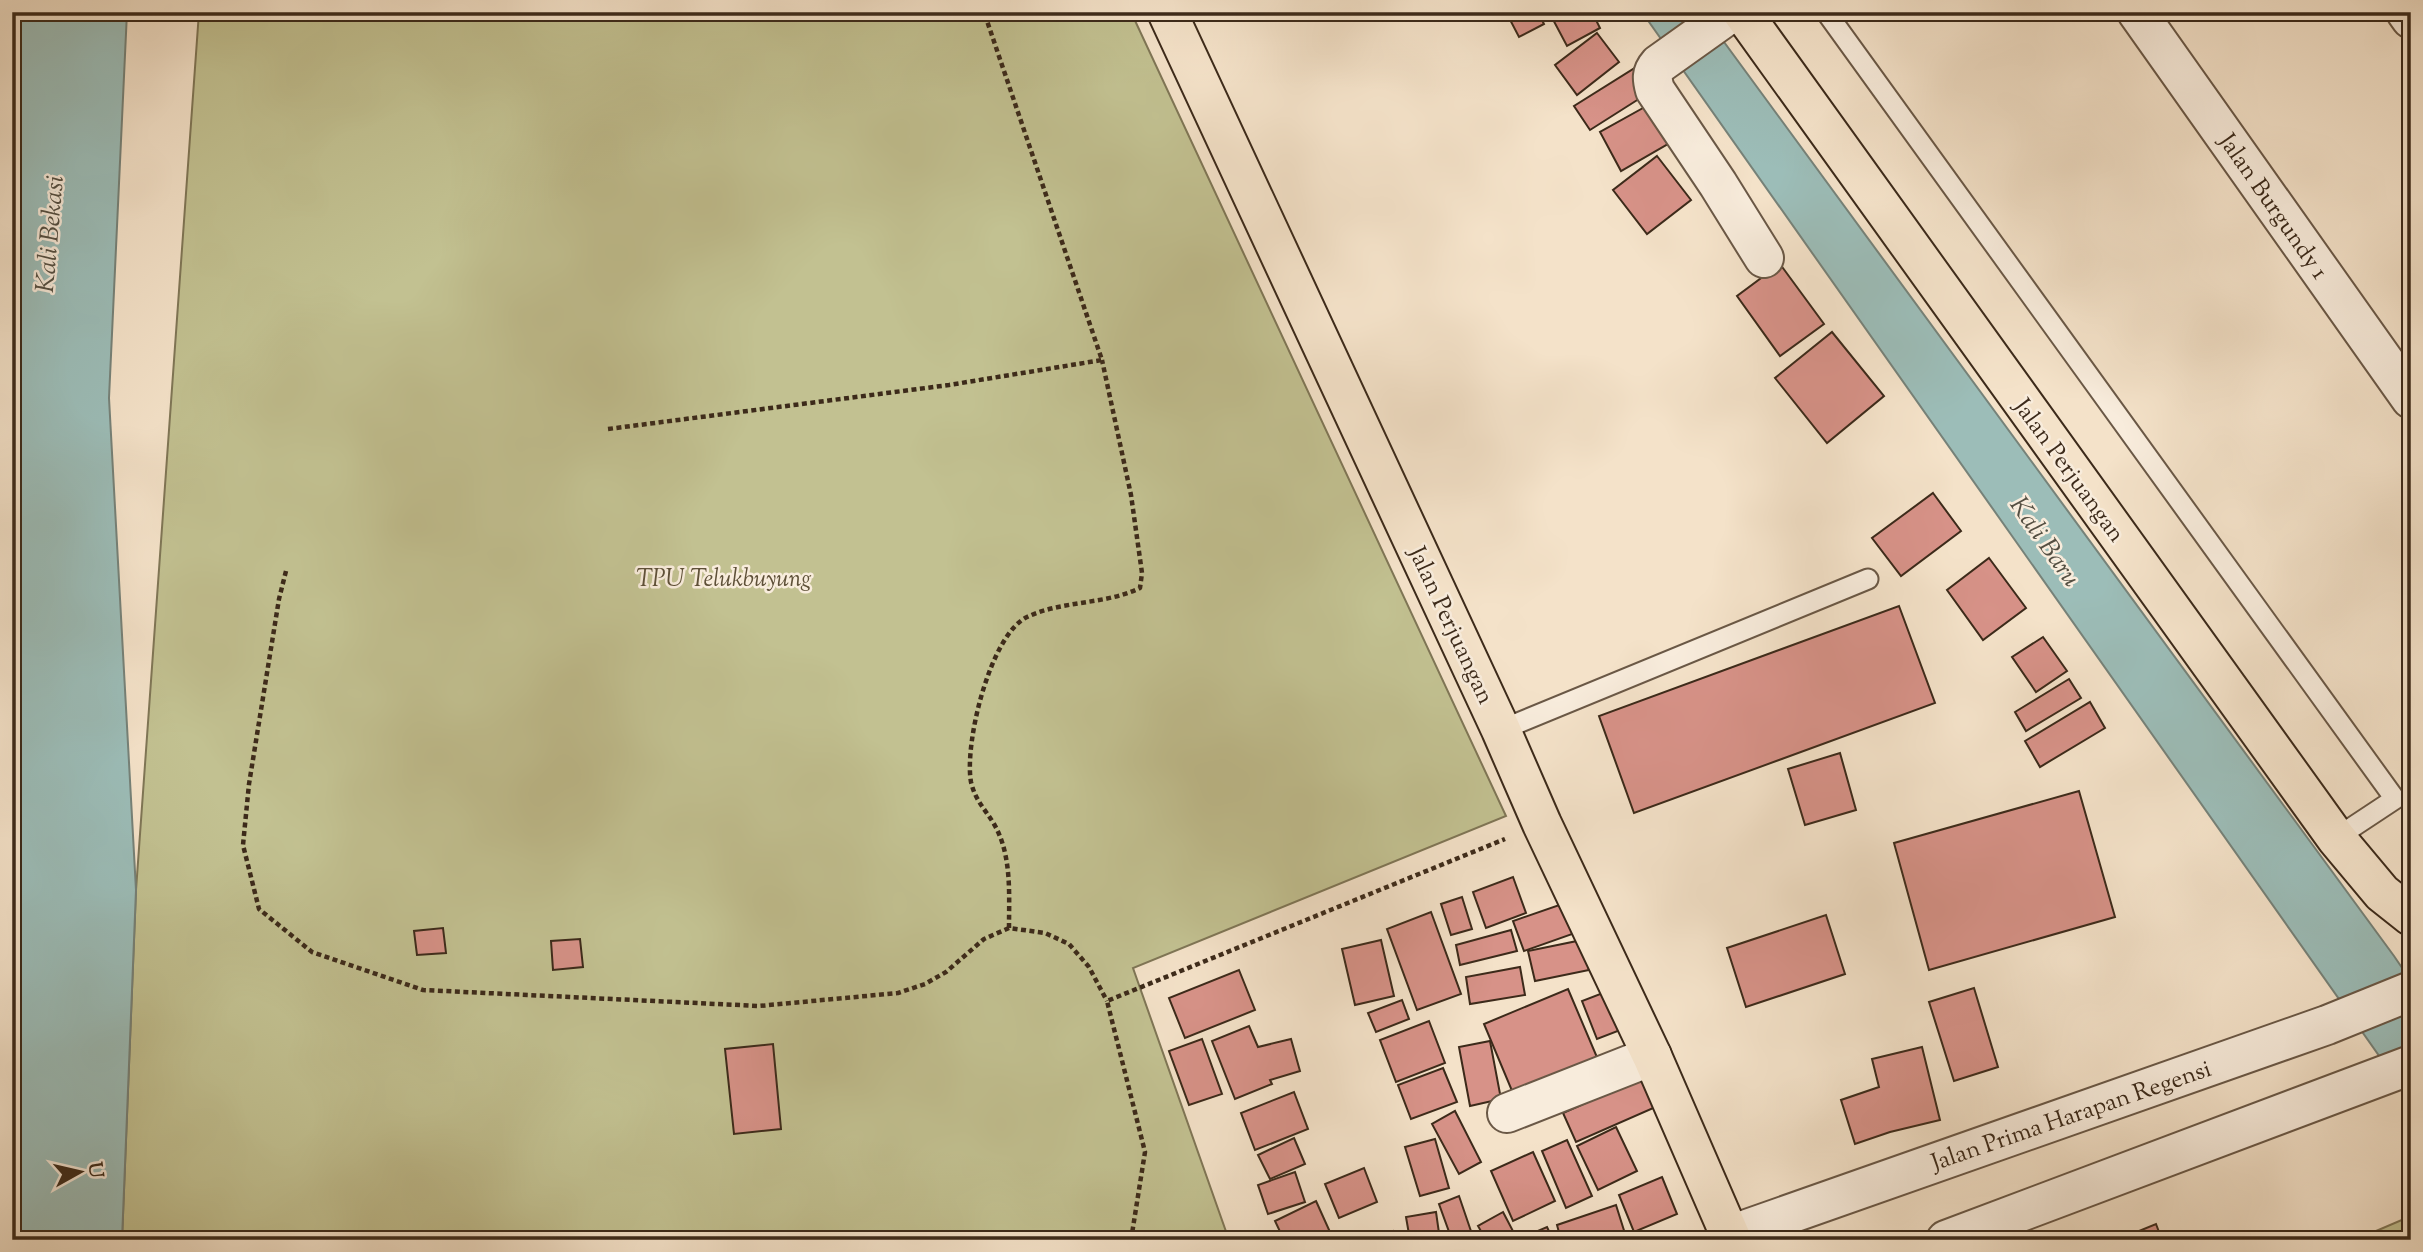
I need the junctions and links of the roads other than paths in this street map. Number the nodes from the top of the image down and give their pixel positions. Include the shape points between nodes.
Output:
1 (1167, 12) edge
2 (1826, 12) edge
3 (2137, 12) edge
4 (2406, 12) edge
5 (1732, 15) edge
6 (2411, 19) edge
7 (1764, 258) dead end
8 (2411, 399) edge
9 (1868, 579) dead end
10 (1501, 730) junction
11 (2336, 838) junction
12 (2411, 916) edge
13 (2411, 992) edge
14 (1652, 1056) junction
15 (2411, 1065) edge
16 (1507, 1114) dead end
17 (1731, 1238) edge
18 (1946, 1240) edge

1 - 10 main road, Jalan Perjuangan
2 - 11 lane via 2395,799
3 - 8 street, Jalan Burgundy 1
4 - 6 street
5 - 7 street via 1652,71 1655,90
5 - 11 main road, Jalan Perjuangan
9 - 10 lane
10 - 14 main road, Jalan Perjuangan
11 - 12 main road, Jalan Perjuangan via 2382,893
13 - 17 street, Jalan Prima Harapan Regensi
14 - 16 street
14 - 17 main road, Jalan Perjuangan
15 - 18 street

